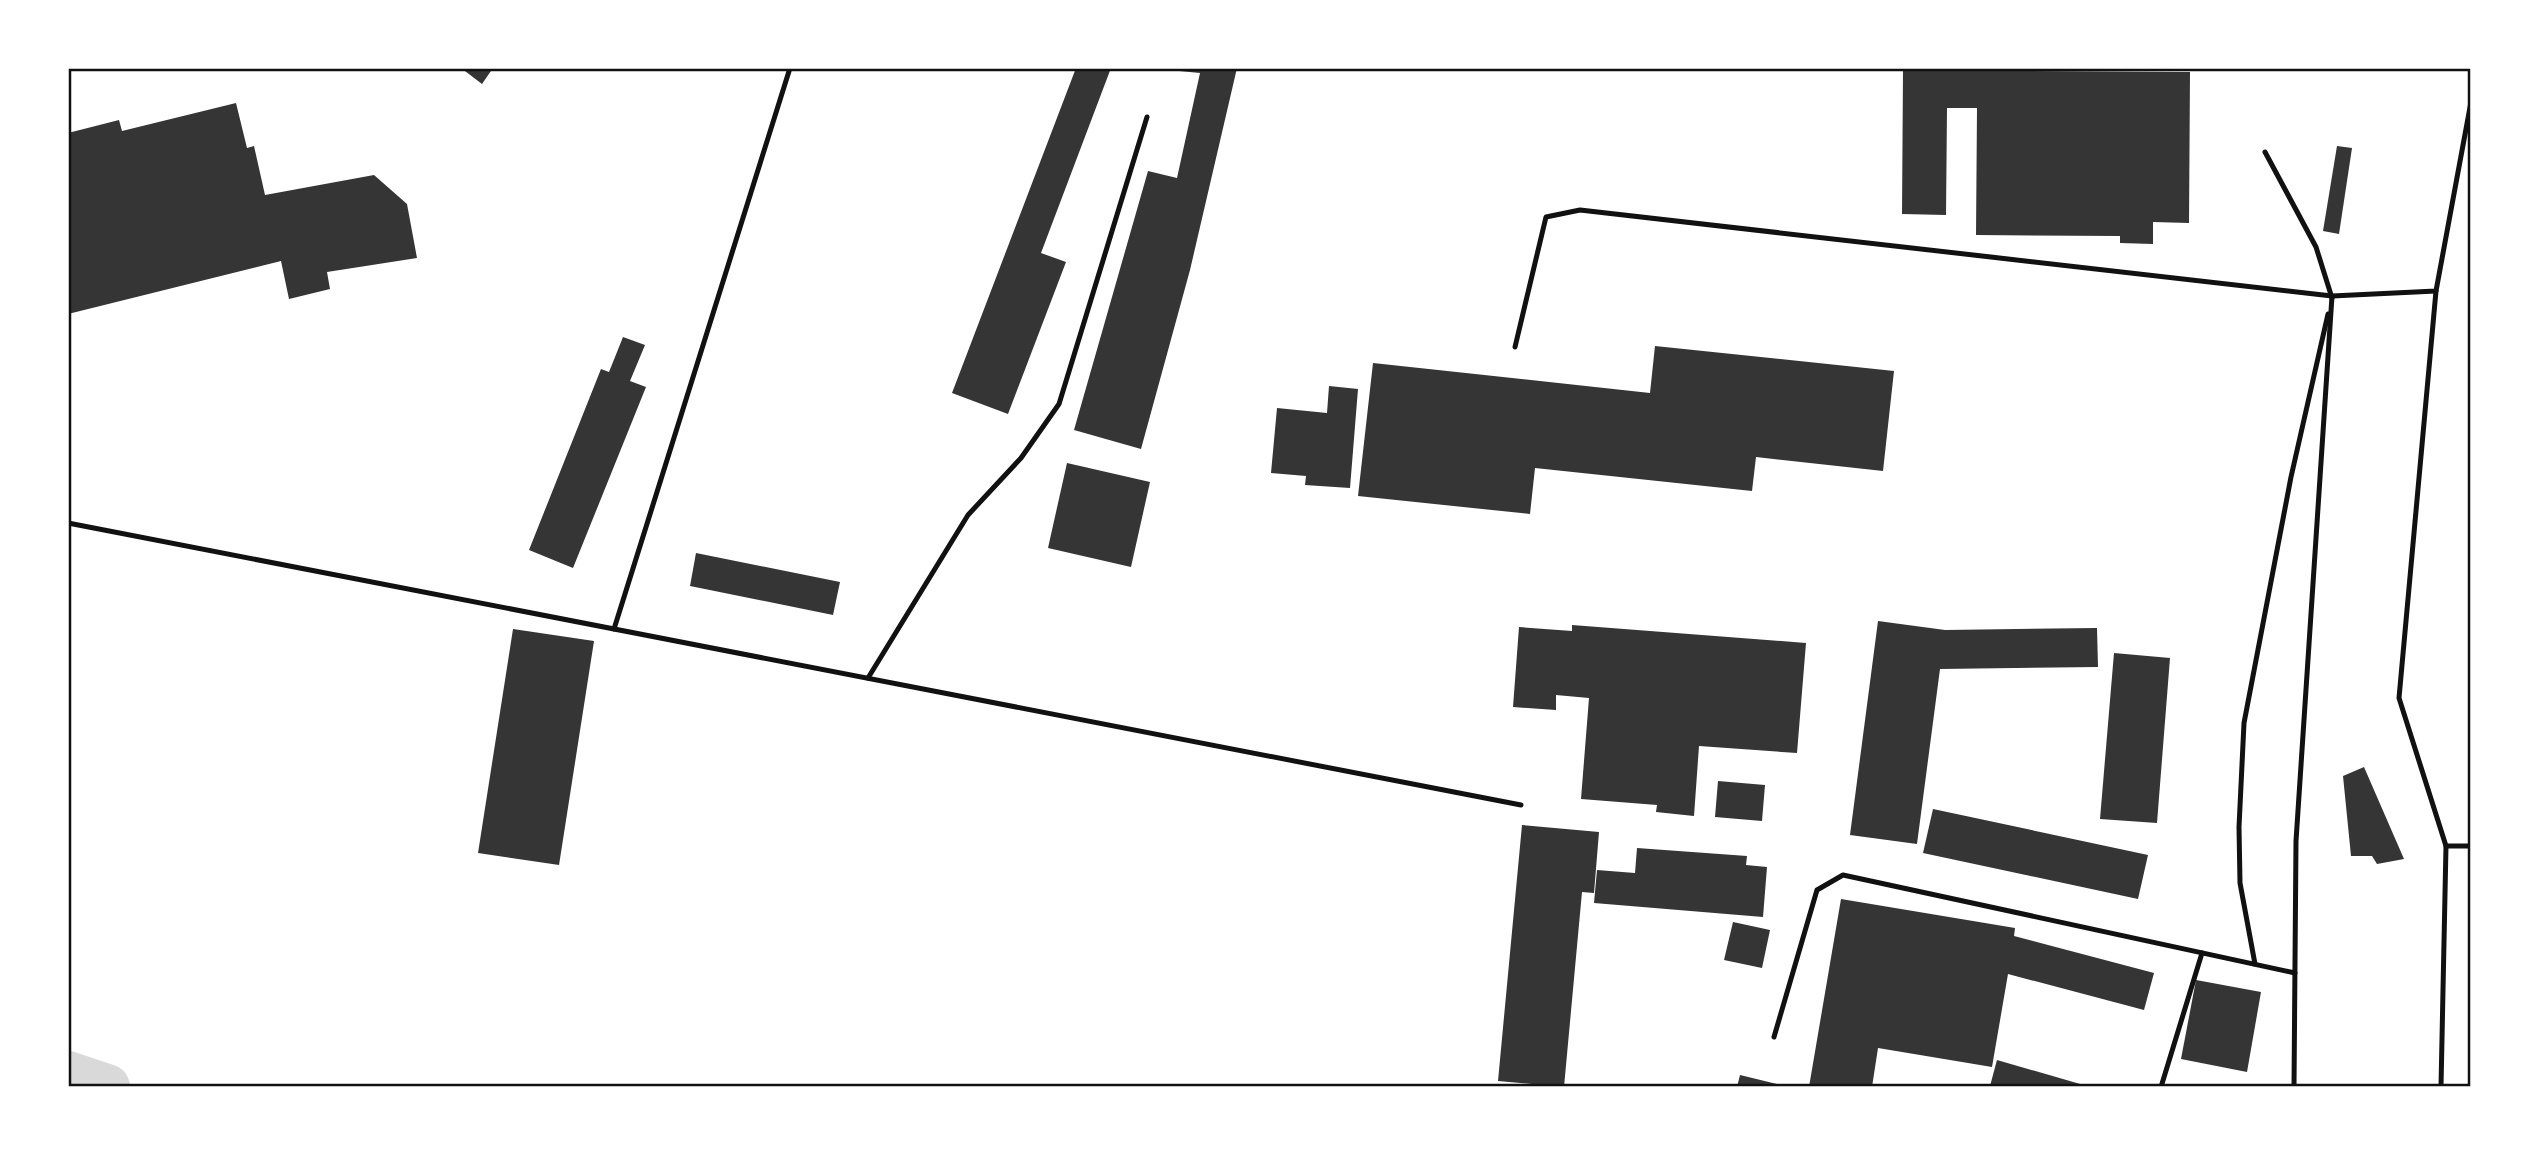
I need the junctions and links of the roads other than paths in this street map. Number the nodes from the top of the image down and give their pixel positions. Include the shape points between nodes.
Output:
1 (789, 68) edge
2 (2471, 102) edge
3 (1147, 117) dead end
4 (2265, 152) dead end
5 (2436, 291) junction
6 (2332, 296) junction
7 (1515, 347) dead end
8 (68, 523) edge
9 (614, 629) junction
10 (868, 678) junction
11 (1521, 805) dead end
12 (2446, 846) junction
13 (2471, 846) edge
14 (2202, 953) junction
15 (2255, 964) junction
16 (2295, 973) junction
17 (1774, 1037) dead end
18 (2161, 1087) edge
19 (2294, 1087) edge
20 (2441, 1087) edge

1 - 9 lane
2 - 5 lane
3 - 10 lane via 1059,404 1021,458 968,515
4 - 6 lane via 2316,247
5 - 6 lane
5 - 12 lane via 2399,698
6 - 7 lane via 1580,210 1546,217
6 - 15 lane via 2291,477 2244,723 2239,883
6 - 16 lane via 2296,841
8 - 9 lane
9 - 10 lane
10 - 11 lane
12 - 13 lane
12 - 20 lane
14 - 15 lane
14 - 17 lane via 1843,875 1817,890
14 - 18 lane
15 - 16 lane
16 - 19 lane

